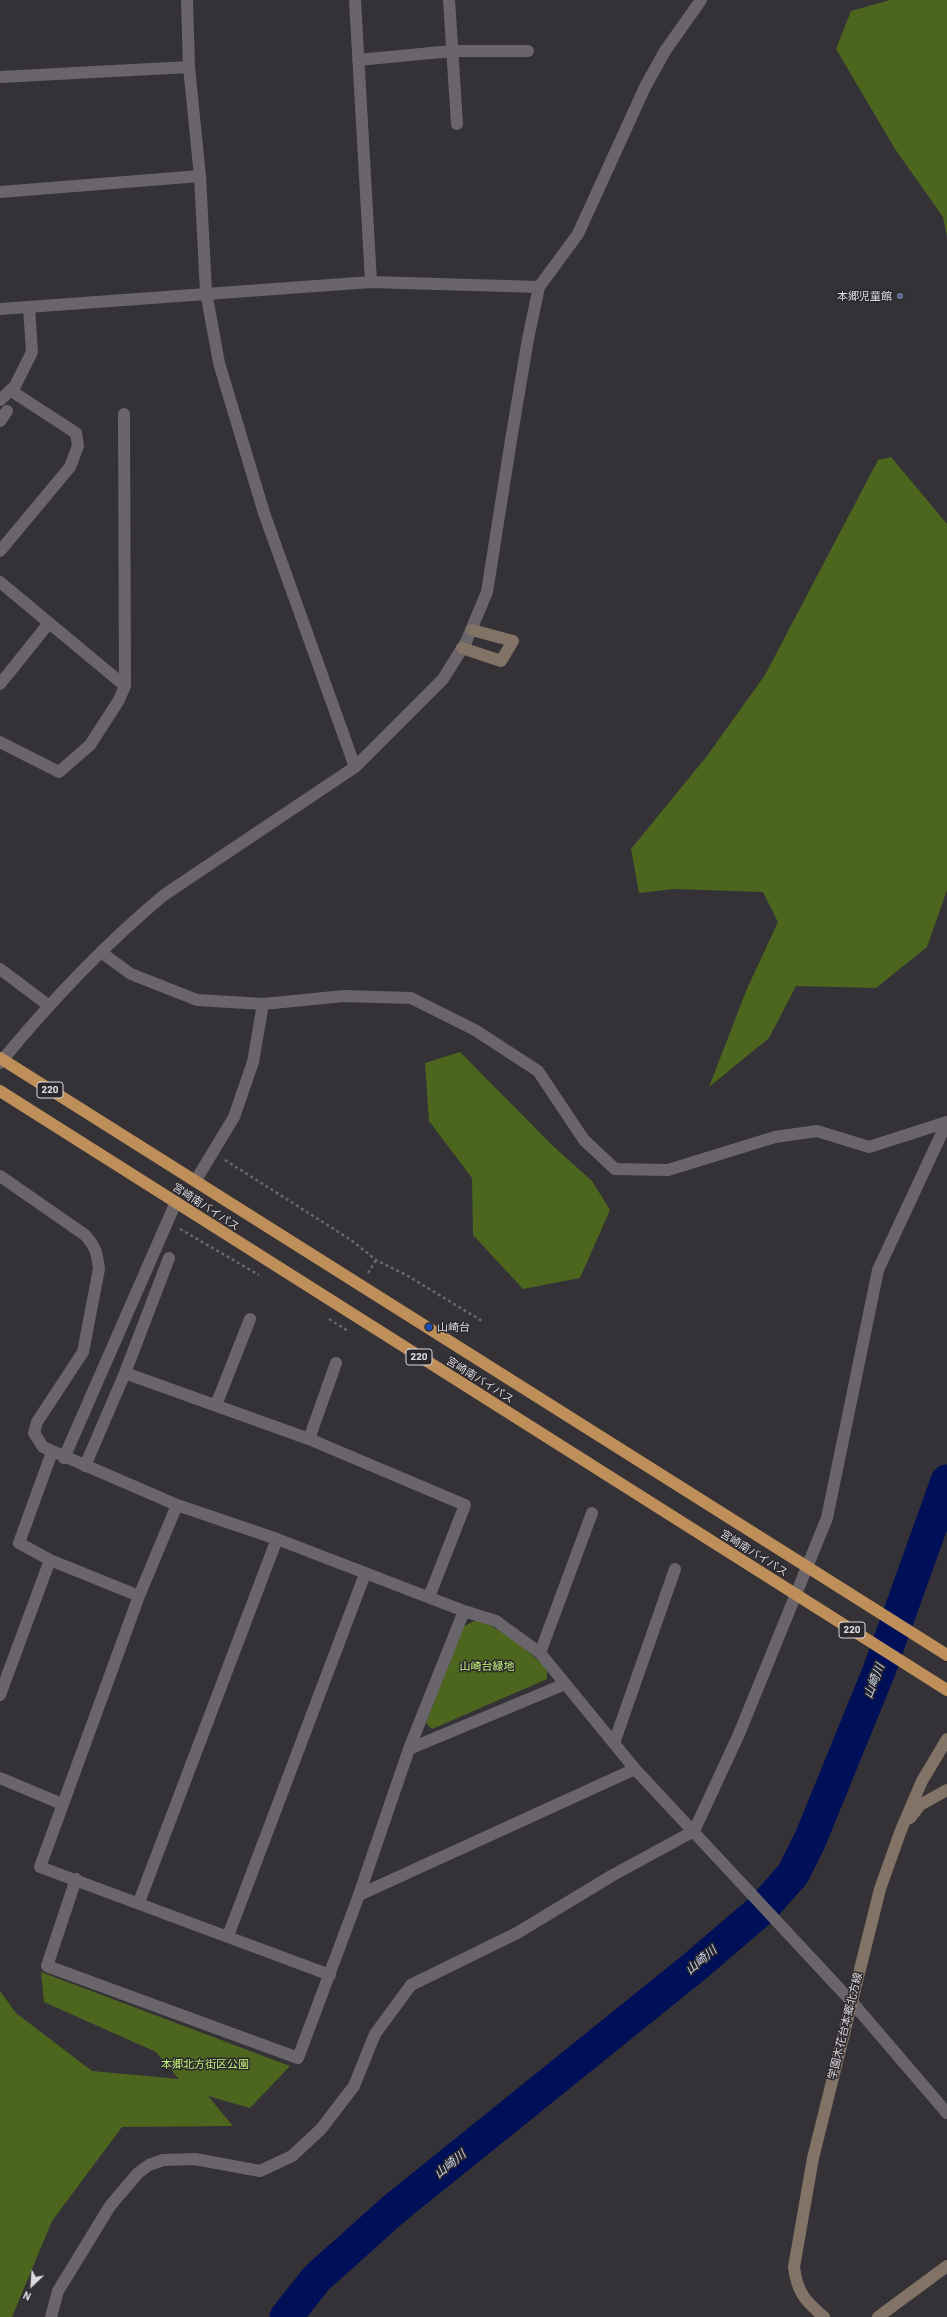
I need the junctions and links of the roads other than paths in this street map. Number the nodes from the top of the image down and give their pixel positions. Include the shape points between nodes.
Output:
1 (187, 0) edge
2 (354, 0) edge
3 (448, 0) edge
4 (701, 0) edge
5 (452, 52) junction
6 (528, 52) dead end
7 (358, 60) junction
8 (189, 67) junction
9 (0, 78) edge
10 (457, 124) dead end
11 (200, 176) junction
12 (0, 192) edge
13 (371, 282) junction
14 (539, 287) junction
15 (206, 292) junction
16 (29, 306) junction
17 (0, 309) edge
18 (16, 394) dead end
19 (0, 400) edge
20 (8, 411) dead end
21 (124, 414) dead end
22 (0, 421) edge
23 (0, 551) edge
24 (0, 582) edge
25 (49, 623) junction
26 (472, 630) junction
27 (462, 648) junction
28 (0, 684) edge
29 (125, 686) junction
30 (0, 742) edge
31 (355, 767) junction
32 (102, 953) junction
33 (0, 969) edge
34 (263, 1004) junction
35 (48, 1005) junction
36 (0, 1058) edge
37 (0, 1062) edge
38 (0, 1091) edge
39 (947, 1122) edge
40 (0, 1176) edge
41 (196, 1180) junction
42 (176, 1202) junction
43 (168, 1258) dead end
44 (250, 1319) dead end
45 (336, 1363) dead end
46 (125, 1373) junction
47 (216, 1405) junction
48 (309, 1438) junction
49 (52, 1452) junction
50 (64, 1458) junction
51 (85, 1466) junction
52 (177, 1505) junction
53 (592, 1513) dead end
54 (277, 1539) junction
55 (50, 1560) junction
56 (675, 1569) dead end
57 (364, 1574) junction
58 (140, 1596) junction
59 (429, 1597) junction
60 (464, 1611) junction
61 (540, 1653) junction
62 (947, 1655) edge
63 (565, 1684) junction
64 (947, 1690) edge
65 (0, 1694) edge
66 (947, 1738) edge
67 (614, 1742) junction
68 (409, 1749) junction
69 (635, 1769) junction
70 (0, 1778) edge
71 (947, 1790) edge
72 (62, 1804) junction
73 (901, 1830) junction
74 (694, 1831) junction
75 (76, 1879) junction
76 (359, 1895) junction
77 (139, 1902) junction
78 (228, 1936) junction
79 (330, 1975) junction
80 (851, 2002) junction
81 (947, 2113) edge
82 (947, 2266) edge
83 (51, 2317) edge
84 (824, 2317) edge
85 (878, 2317) edge

1 - 8 street
2 - 7 street
3 - 5 street
4 - 14 street via 645,87 578,234
5 - 6 street
5 - 7 street
5 - 10 street
7 - 13 street
8 - 9 street
8 - 11 street
11 - 12 street
11 - 15 street
13 - 14 street
13 - 15 street
14 - 26 street via 509,447 487,592
15 - 16 street
15 - 31 street via 219,363 264,514
16 - 17 street
16 - 19 street via 32,352 15,386
18 - 23 street via 76,433 78,446 70,468
20 - 22 street
21 - 29 street
24 - 25 street
25 - 28 street
25 - 29 street
26 - 27 street
26 - 27 main road via 513,641 501,661
27 - 31 street via 443,679
29 - 30 street via 120,700 90,745 58,772
31 - 32 street via 164,895 136,918
32 - 34 street via 131,974 197,1000
32 - 35 street
33 - 35 street
34 - 39 street via 344,996 411,998 475,1030 538,1072 584,1140 615,1169 668,1170 775,1137 817,1131 869,1147
34 - 41 street via 253,1062 234,1117
35 - 37 street
36 - 41 highway, 宮崎南バイパス / 220
38 - 42 highway, 宮崎南バイパス / 220
39 - 74 street via 878,1270 827,1518 739,1734
40 - 49 street via 85,1235 95,1246 98,1269 83,1352 37,1422 34,1433 43,1447
41 - 62 highway, 宮崎南バイパス / 220
42 - 50 street
42 - 64 highway, 宮崎南バイパス / 220
43 - 46 street
44 - 47 street
45 - 48 street
46 - 47 street
46 - 51 street
47 - 48 street
48 - 59 street via 465,1504
49 - 50 street
49 - 55 street via 19,1543
50 - 51 street
51 - 52 street
52 - 54 street
52 - 58 street
53 - 61 street
54 - 57 street
54 - 77 street
55 - 58 street
55 - 65 street
56 - 67 street
57 - 59 street
57 - 78 street
58 - 72 street
59 - 60 street
60 - 61 street via 496,1621
60 - 68 street
61 - 63 street
63 - 67 street
63 - 68 street
66 - 73 main road, 学園木花台本郷北方線 via 922,1780
67 - 69 street
68 - 76 street
69 - 74 street
69 - 76 street
70 - 72 street
71 - 73 main road via 920,1805
72 - 75 street via 40,1867
73 - 80 main road, 学園木花台本郷北方線 via 880,1889
74 - 80 street
74 - 83 street via 517,1933 411,1985 375,2034 354,2086 322,2129 292,2156 260,2171 195,2159 163,2160 149,2165 138,2173 110,2206 58,2291
75 - 77 street
75 - 79 street via 47,1966 298,2058
76 - 79 street
77 - 78 street
78 - 79 street
80 - 81 street
80 - 84 main road, 学園木花台本郷北方線 via 813,2158 794,2267 801,2295
82 - 85 main road

